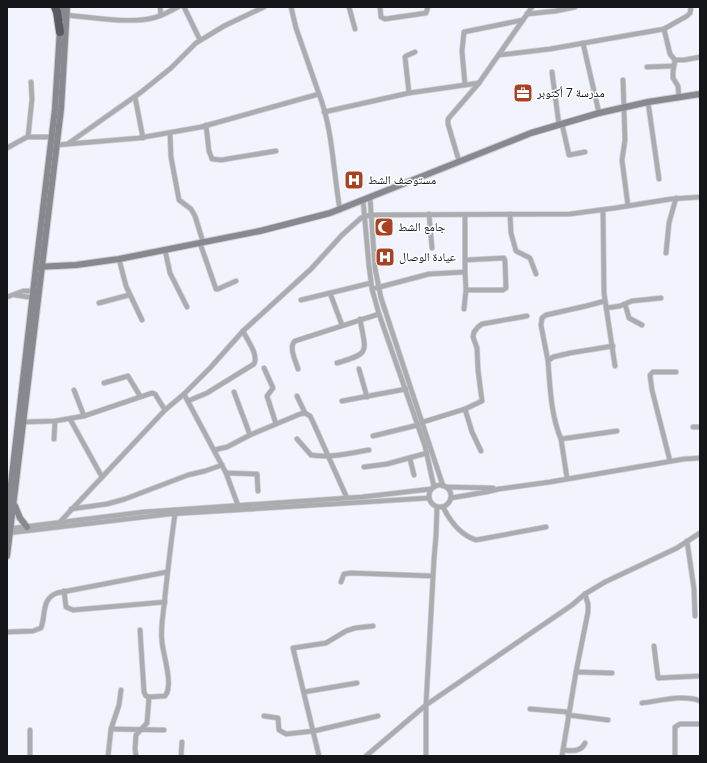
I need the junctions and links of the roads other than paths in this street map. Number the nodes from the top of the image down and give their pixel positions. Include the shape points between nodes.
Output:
1 (55, 7) edge
2 (61, 7) edge
3 (67, 7) edge
4 (160, 7) edge
5 (178, 7) edge
6 (184, 7) edge
7 (264, 7) edge
8 (291, 7) edge
9 (349, 7) edge
10 (380, 7) edge
11 (428, 7) edge
12 (532, 7) edge
13 (575, 7) edge
14 (691, 7) edge
15 (546, 10) edge
16 (527, 14) junction
17 (66, 15) junction
18 (161, 15) junction
19 (523, 20) junction
20 (664, 28) junction
21 (355, 29) dead end
22 (60, 32) junction
23 (200, 40) junction
24 (583, 43) junction
25 (414, 52) dead end
26 (499, 55) junction
27 (700, 57) edge
28 (675, 60) junction
29 (674, 66) junction
30 (647, 67) dead end
31 (552, 72) dead end
32 (623, 80) dead end
33 (31, 82) dead end
34 (479, 83) junction
35 (465, 84) junction
36 (409, 93) junction
37 (319, 94) junction
38 (700, 94) edge
39 (135, 97) junction
40 (679, 98) junction
41 (648, 102) junction
42 (624, 108) junction
43 (324, 112) junction
44 (598, 114) junction
45 (561, 124) junction
46 (206, 125) junction
47 (170, 133) junction
48 (28, 137) junction
49 (52, 137) junction
50 (143, 138) junction
51 (68, 144) junction
52 (57, 145) junction
53 (7, 148) edge
54 (276, 151) dead end
55 (585, 152) dead end
56 (459, 161) junction
57 (659, 179) dead end
58 (700, 197) edge
59 (370, 198) junction
60 (676, 198) junction
61 (363, 200) junction
62 (628, 206) junction
63 (340, 210) junction
64 (603, 210) junction
65 (428, 214) junction
66 (510, 214) junction
67 (370, 215) junction
68 (465, 215) junction
69 (364, 216) junction
70 (372, 240) junction
71 (366, 241) junction
72 (201, 242) junction
73 (432, 248) dead end
74 (165, 250) junction
75 (666, 253) dead end
76 (119, 260) junction
77 (465, 260) junction
78 (39, 267) junction
79 (465, 272) junction
80 (536, 274) dead end
81 (236, 281) dead end
82 (371, 283) junction
83 (378, 287) junction
84 (372, 289) junction
85 (466, 290) junction
86 (330, 293) junction
87 (35, 294) junction
88 (129, 295) junction
89 (7, 297) edge
90 (661, 298) dead end
91 (301, 300) dead end
92 (605, 301) junction
93 (99, 303) dead end
94 (625, 304) junction
95 (187, 307) dead end
96 (606, 308) junction
97 (464, 309) dead end
98 (379, 314) junction
99 (527, 316) dead end
100 (360, 319) junction
101 (142, 320) dead end
102 (342, 325) junction
103 (642, 325) dead end
104 (243, 331) junction
105 (613, 346) junction
106 (548, 361) junction
107 (337, 363) dead end
108 (615, 366) dead end
109 (264, 368) dead end
110 (298, 368) dead end
111 (359, 369) dead end
112 (676, 372) dead end
113 (104, 383) dead end
114 (406, 389) junction
115 (74, 390) dead end
116 (234, 392) dead end
117 (184, 394) junction
118 (140, 396) junction
119 (297, 396) dead end
120 (367, 397) junction
121 (188, 401) junction
122 (342, 401) dead end
123 (465, 409) junction
124 (165, 410) junction
125 (305, 414) junction
126 (84, 416) junction
127 (70, 419) junction
128 (55, 421) junction
129 (23, 422) junction
130 (421, 423) junction
131 (276, 424) junction
132 (693, 427) dead end
133 (700, 427) edge
134 (617, 431) dead end
135 (250, 435) junction
136 (373, 436) dead end
137 (54, 439) dead end
138 (297, 439) dead end
139 (562, 440) junction
140 (214, 450) junction
141 (369, 450) dead end
142 (481, 451) dead end
143 (427, 453) junction
144 (329, 456) junction
145 (700, 458) edge
146 (410, 459) junction
147 (670, 461) junction
148 (222, 465) junction
149 (364, 467) dead end
150 (226, 473) junction
151 (414, 475) dead end
152 (102, 476) junction
153 (567, 478) junction
154 (9, 485) edge
155 (444, 486) junction
156 (433, 488) junction
157 (499, 489) junction
158 (258, 491) dead end
159 (347, 498) junction
160 (429, 498) junction
161 (451, 498) junction
162 (14, 504) junction
163 (437, 507) junction
164 (443, 507) junction
165 (238, 508) junction
166 (71, 509) junction
167 (175, 514) junction
168 (7, 519) edge
169 (59, 523) junction
170 (28, 527) junction
171 (546, 527) dead end
172 (9, 531) edge
173 (700, 533) edge
174 (687, 541) junction
175 (7, 556) edge
176 (167, 572) junction
177 (433, 576) junction
178 (340, 582) dead end
179 (64, 591) junction
180 (585, 594) junction
181 (165, 602) junction
182 (695, 616) dead end
183 (373, 626) dead end
184 (140, 630) dead end
185 (7, 632) edge
186 (654, 646) dead end
187 (576, 672) junction
188 (612, 673) dead end
189 (700, 676) edge
190 (357, 683) dead end
191 (121, 690) dead end
192 (304, 692) junction
193 (149, 697) junction
194 (700, 701) edge
195 (642, 703) dead end
196 (426, 705) junction
197 (530, 709) dead end
198 (568, 714) junction
199 (264, 716) dead end
200 (378, 716) dead end
201 (608, 720) dead end
202 (700, 724) edge
203 (111, 729) junction
204 (141, 729) junction
205 (30, 730) dead end
206 (164, 730) dead end
207 (314, 731) junction
208 (182, 742) dead end
209 (585, 743) dead end
210 (563, 750) junction
211 (30, 756) edge
212 (108, 756) edge
213 (136, 756) edge
214 (181, 756) edge
215 (319, 756) edge
216 (366, 756) edge
217 (426, 756) edge
218 (562, 756) edge
219 (675, 756) edge

1 - 22 highway
2 - 22 main road
3 - 17 main road
4 - 18 street
5 - 18 street
6 - 23 street
7 - 23 street
8 - 37 street
9 - 21 street
10 - 11 street via 381,17 385,18 426,13
12 - 16 street
13 - 15 street
14 - 20 street via 688,16
15 - 16 street
16 - 19 street
17 - 18 street via 123,20 149,19
17 - 52 main road
19 - 26 street
19 - 35 street via 464,32 462,51
20 - 24 street
20 - 28 street via 670,54
22 - 49 main road
23 - 39 street via 172,68
24 - 26 street
24 - 44 street
25 - 36 street via 404,57
26 - 34 street
27 - 28 street
28 - 29 street
29 - 30 street
29 - 40 street via 673,78 678,86
31 - 45 street
32 - 42 street
33 - 48 street
34 - 35 street
34 - 56 street via 448,119
35 - 36 street
36 - 43 street
37 - 43 street
37 - 46 street
38 - 40 main road
39 - 50 street
39 - 51 street
40 - 41 main road
41 - 42 main road
41 - 57 street
42 - 44 main road
42 - 62 street via 625,140 622,160
43 - 63 street via 330,136
44 - 45 main road
45 - 55 street via 569,155
45 - 56 main road
46 - 47 street
46 - 54 street via 212,159 221,160
47 - 50 street
47 - 72 street via 171,157 179,200 195,216
48 - 49 street
48 - 53 street
49 - 78 main road
50 - 51 street
51 - 52 street
52 - 78 main road
56 - 59 main road
58 - 60 street
59 - 61 main road
59 - 67 street
60 - 62 street
60 - 75 street via 669,223
61 - 63 main road
61 - 69 street
62 - 64 street
63 - 72 main road via 267,229
64 - 66 street via 570,214
64 - 92 street
65 - 67 street
65 - 68 street
65 - 73 street
66 - 68 street
66 - 80 street via 511,233 516,251 530,258
67 - 69 street
67 - 70 street
68 - 77 street
69 - 71 street
69 - 104 street
70 - 71 street
70 - 83 street
71 - 82 street
72 - 74 main road
72 - 81 street via 216,288
74 - 76 main road
74 - 95 street via 170,273
76 - 78 main road
76 - 88 street
77 - 79 street
77 - 85 street via 504,258 506,284 503,290
78 - 87 main road
79 - 83 street via 429,274
79 - 85 street
82 - 84 street
82 - 86 street
83 - 84 street
83 - 130 street
84 - 98 street
85 - 97 street
86 - 91 street
86 - 102 street
87 - 89 street via 23,291
87 - 129 main road
87 - 154 main road
88 - 93 street
88 - 101 street
90 - 94 street
92 - 96 street
92 - 106 street via 546,314 542,318
94 - 96 street
94 - 103 street via 629,318
96 - 105 street
98 - 100 street
98 - 114 street
99 - 123 street via 482,324 474,332 482,401
100 - 102 street
100 - 107 street via 363,352
102 - 110 street via 293,343
104 - 117 street
104 - 121 street via 256,359 254,364 207,393
105 - 106 street via 570,353 553,357
105 - 108 street
106 - 139 street via 557,430
109 - 131 street via 273,388 268,394 268,400
111 - 120 street
112 - 147 street via 653,372 650,375
113 - 118 street via 128,376
114 - 120 street
114 - 130 street
115 - 126 street
116 - 135 street
117 - 121 street
117 - 124 street
118 - 124 street via 155,394
118 - 126 street
119 - 125 street
120 - 122 street
121 - 140 street
123 - 130 street
123 - 142 street
124 - 152 street
125 - 131 street
125 - 144 street via 310,416
126 - 127 street
127 - 128 street
127 - 152 street
128 - 129 street
128 - 137 street
129 - 162 main road
130 - 136 street
130 - 143 street
130 - 155 street
131 - 135 street
132 - 133 street
134 - 139 street
135 - 140 street
138 - 144 street via 311,455
139 - 153 street
140 - 148 street
141 - 144 street
143 - 146 street
143 - 156 street
144 - 159 street
145 - 147 street
146 - 149 street
146 - 151 street
147 - 153 street
148 - 150 street
148 - 166 street via 125,499
150 - 158 street via 257,474
150 - 165 street
152 - 166 street
153 - 157 street
154 - 168 main road
155 - 156 street
155 - 157 street
155 - 161 street via 450,492
156 - 159 street
156 - 160 street
157 - 161 street
159 - 165 street
160 - 163 street via 431,504
160 - 165 street
161 - 164 street
162 - 170 main road via 20,518
162 - 172 main road
163 - 164 street
163 - 177 street
164 - 171 street via 452,524 476,540
165 - 167 street
165 - 169 street via 144,512
166 - 169 street
167 - 172 street
167 - 176 street
169 - 170 street
170 - 172 street
172 - 175 main road
173 - 174 street
174 - 180 street
174 - 182 street
176 - 179 street
176 - 181 street
177 - 178 street via 351,573 344,574
177 - 196 street
179 - 181 street via 66,607 73,610
179 - 185 street via 48,598 41,628
180 - 187 street via 588,612
180 - 196 street
181 - 193 street via 162,640 167,665 167,692 164,696
183 - 192 street via 346,631 326,643 294,647
184 - 193 street via 144,692
186 - 189 street via 658,678
187 - 188 street
187 - 198 street
190 - 192 street
191 - 203 street
192 - 207 street
193 - 204 street via 147,724
194 - 195 street via 682,698
196 - 216 street
196 - 217 street
197 - 198 street
198 - 201 street
198 - 210 street
199 - 207 street via 278,718 279,730 286,734
200 - 207 street
202 - 219 street via 680,724 675,727
203 - 204 street
203 - 212 street
204 - 206 street
204 - 213 street via 136,735
205 - 211 street
207 - 215 street
208 - 214 street
209 - 210 street via 579,750
210 - 218 street

